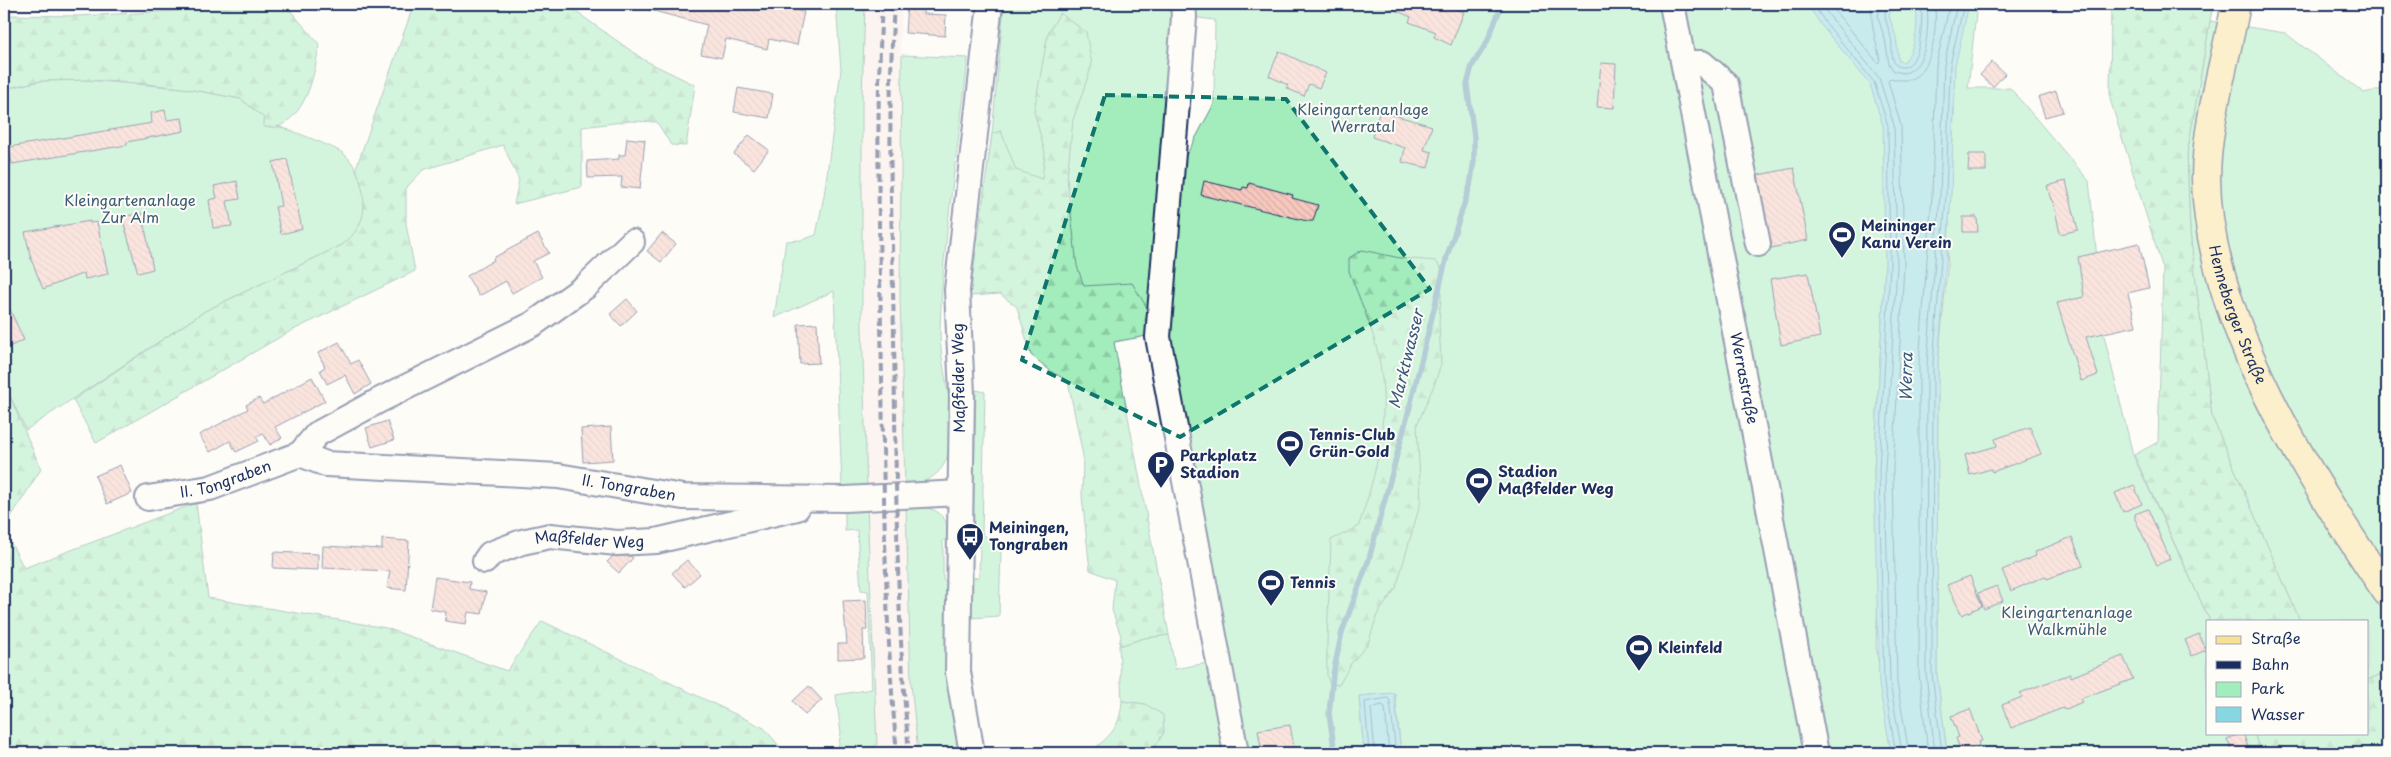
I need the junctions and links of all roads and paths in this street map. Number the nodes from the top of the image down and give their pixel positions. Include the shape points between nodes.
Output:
1 (990, 4) edge
2 (1183, 4) edge
3 (1672, 4) edge
4 (2236, 4) edge
5 (1684, 63) junction
6 (632, 242) dead end
7 (1758, 244) dead end
8 (300, 454) junction
9 (960, 493) junction
10 (148, 498) dead end
11 (845, 499) junction
12 (485, 561) dead end
13 (2387, 592) edge
14 (972, 753) edge
15 (1236, 753) edge
16 (1816, 753) edge

1 - 9 street, Maßfelder Weg via 957,290 962,394
2 - 15 street via 1158,337
3 - 5 street, Werrastraße
4 - 13 main road, Henneberger Straße via 2207,148 2208,211 2214,251 2233,313 2271,399 2303,461
5 - 7 street via 1702,63 1726,84
5 - 16 street, Werrastraße
6 - 8 street, II. Tongraben via 586,286 532,324 317,434
8 - 10 street, II. Tongraben via 210,488
8 - 11 street, II. Tongraben via 326,464 558,476 683,497
9 - 11 street, II. Tongraben
9 - 14 street, Maßfelder Weg via 958,672
11 - 12 street, Maßfelder Weg via 656,541 617,543 550,536 490,554

